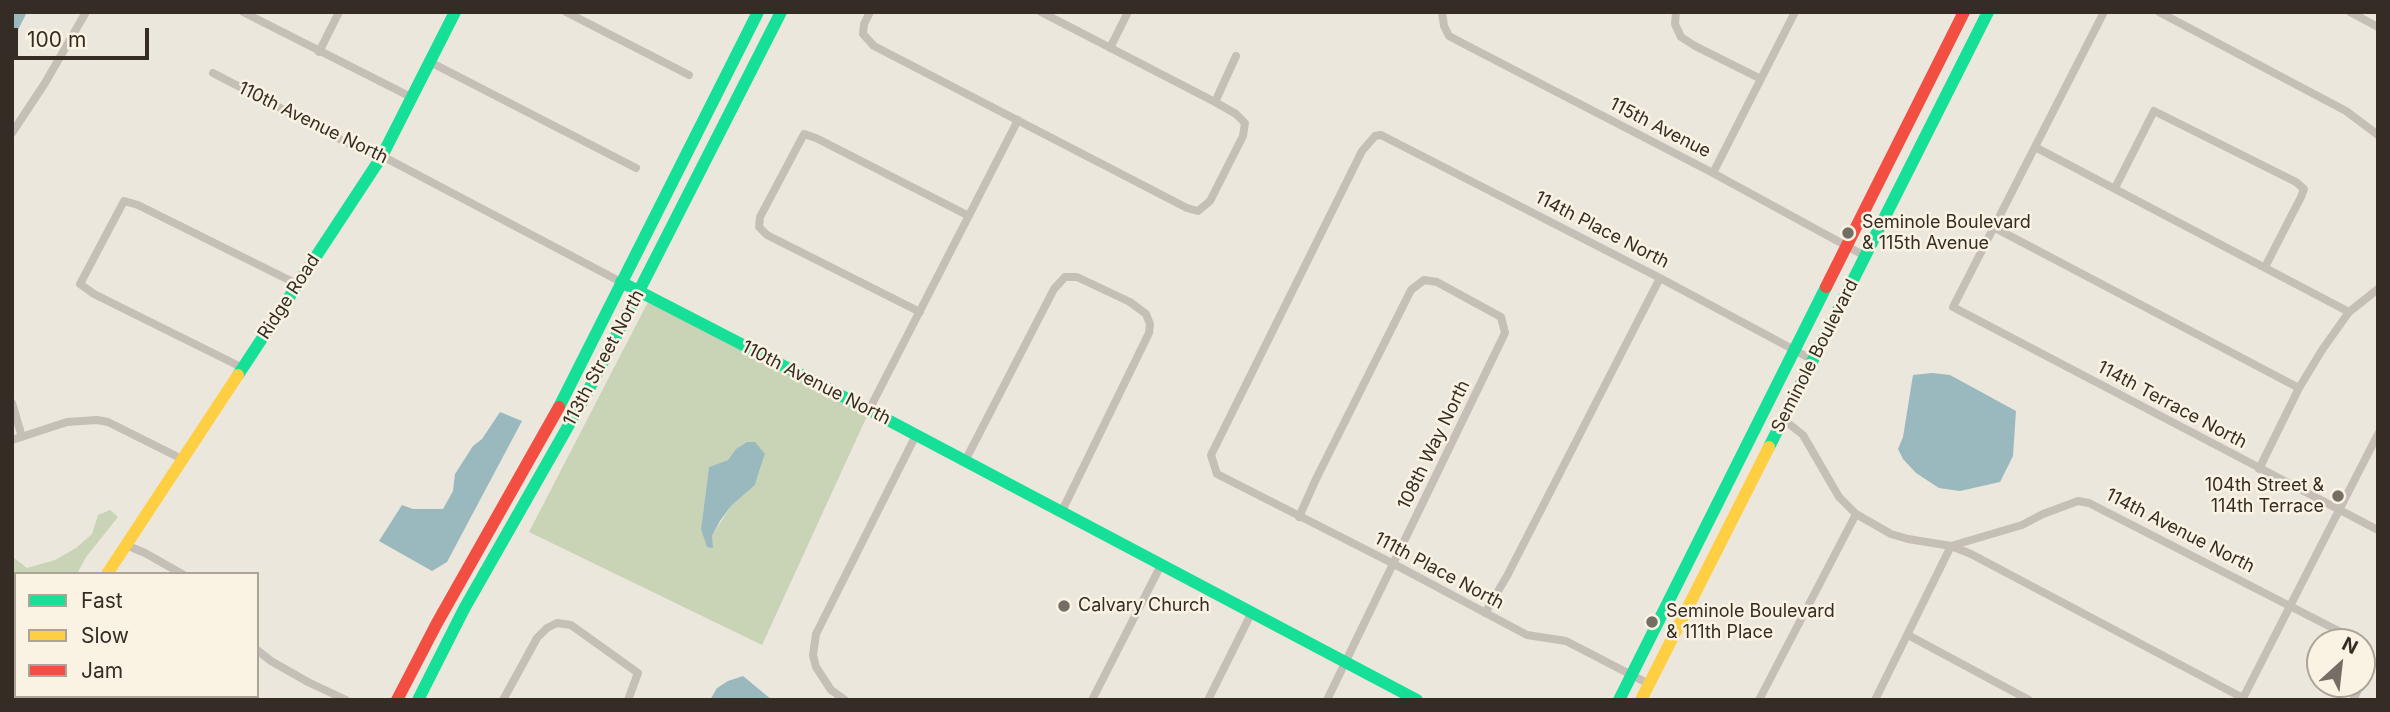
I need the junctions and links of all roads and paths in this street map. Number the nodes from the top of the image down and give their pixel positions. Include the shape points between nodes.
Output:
1 (86, 12) edge
2 (243, 12) edge
3 (340, 12) edge
4 (455, 12) edge
5 (566, 12) edge
6 (758, 12) edge
7 (780, 12) edge
8 (870, 12) edge
9 (1041, 12) edge
10 (1128, 12) edge
11 (1442, 12) edge
12 (1676, 12) edge
13 (1795, 12) edge
14 (1964, 12) edge
15 (1988, 12) edge
16 (2104, 12) edge
17 (2350, 12) edge
18 (2160, 13) edge
19 (2378, 27) edge
20 (1110, 48) junction
21 (319, 52) junction
22 (1236, 56) dead end
23 (429, 62) junction
24 (213, 73) dead end
25 (689, 75) dead end
26 (1761, 79) junction
27 (1927, 87) junction
28 (411, 97) junction
29 (1945, 97) junction
30 (1214, 102) junction
31 (1018, 120) junction
32 (12, 132) edge
33 (2378, 135) edge
34 (2035, 147) junction
35 (382, 156) junction
36 (636, 168) dead end
37 (1713, 173) junction
38 (2115, 188) junction
39 (969, 216) junction
40 (1995, 228) junction
41 (1847, 246) junction
42 (1865, 256) junction
43 (2265, 267) junction
44 (1660, 278) junction
45 (621, 282) junction
46 (297, 284) junction
47 (2378, 289) edge
48 (639, 292) junction
49 (920, 312) junction
50 (2349, 312) junction
51 (1795, 351) junction
52 (1812, 360) junction
53 (243, 368) junction
54 (2300, 388) junction
55 (12, 403) edge
56 (869, 410) junction
57 (1783, 419) junction
58 (2378, 434) edge
59 (916, 435) junction
60 (22, 437) junction
61 (12, 440) edge
62 (182, 459) junction
63 (965, 461) junction
64 (2259, 469) junction
65 (1217, 474) joint
66 (2338, 509) junction
67 (1061, 513) junction
68 (1856, 514) junction
69 (1299, 517) junction
70 (2378, 530) edge
71 (125, 545) junction
72 (1951, 546) junction
73 (1392, 563) junction
74 (1161, 565) junction
75 (108, 572) edge
76 (178, 572) edge
77 (2289, 606) junction
78 (1252, 612) junction
79 (1485, 613) junction
80 (2332, 628) edge
81 (1908, 635) junction
82 (259, 652) edge
83 (1346, 662) junction
84 (1632, 675) junction
85 (1649, 684) junction
86 (842, 699) edge
87 (2242, 699) edge
88 (346, 700) edge
89 (397, 700) edge
90 (418, 700) edge
91 (503, 700) edge
92 (628, 700) edge
93 (1092, 700) edge
94 (1208, 700) edge
95 (1327, 700) edge
96 (1417, 700) edge
97 (1619, 700) edge
98 (1641, 700) edge
99 (1759, 700) edge
100 (1875, 700) edge
101 (2029, 700) edge

1 - 32 street
2 - 21 street
3 - 21 street
4 - 23 main road, Ridge Road
5 - 25 street
6 - 45 main road, 113th Street North
7 - 48 main road, 113th Street North
8 - 31 street via 863,34 874,46
9 - 20 street
10 - 20 street
11 - 37 street, 115th Avenue via 1449,36
12 - 26 street via 1681,37
13 - 26 street
14 - 27 main road, Seminole Boulevard
15 - 29 main road, Seminole Boulevard
16 - 34 street
17 - 19 street
18 - 33 street via 2346,111
20 - 30 street
21 - 28 street
22 - 30 street
23 - 28 main road, Ridge Road
23 - 36 street
24 - 35 street, 110th Avenue North via 357,148
26 - 37 street
27 - 29 main road
27 - 41 main road, Seminole Boulevard
28 - 35 main road, Ridge Road
29 - 42 main road, Seminole Boulevard
30 - 31 street via 1245,123 1210,201 1198,211
31 - 39 street
34 - 38 street
34 - 40 street
35 - 45 street, 110th Avenue North
35 - 46 main road, Ridge Road
37 - 41 street, 115th Avenue
38 - 43 street
38 - 43 street via 2154,111 2296,182 2304,189
39 - 49 street
39 - 49 street via 804,134 760,217 759,227 767,234
40 - 54 street
40 - 64 street, 114th Terrace North via 1953,307
41 - 42 street, 115th Avenue
41 - 51 main road, Seminole Boulevard
42 - 52 main road, Seminole Boulevard
43 - 50 street
44 - 51 street, 114th Place North
44 - 65 street, 114th Place North via 1381,135 1375,136 1362,151 1222,431 1211,455
44 - 79 street
45 - 48 main road, 110th Avenue North
45 - 89 main road, 113th Street North via 566,394
46 - 53 main road, Ridge Road
46 - 53 street via 124,201 80,284
47 - 50 street
48 - 56 main road, 110th Avenue North
48 - 90 main road, 113th Street North
49 - 56 street
50 - 54 street
51 - 52 street, 114th Place North
51 - 84 main road, Seminole Boulevard
52 - 57 main road, Seminole Boulevard
53 - 62 main road, Ridge Road
54 - 64 street
55 - 60 street
56 - 59 main road, 110th Avenue North
57 - 68 street, 114th Avenue North via 1803,435 1834,490
57 - 85 main road, Seminole Boulevard
58 - 66 street
59 - 63 main road, 110th Avenue North
59 - 86 street via 816,634 816,667
60 - 61 street
60 - 62 street via 67,422 97,420
62 - 71 main road, Ridge Road
63 - 67 main road, 110th Avenue North
63 - 67 street via 1054,289 1065,277 1077,277 1130,302 1146,314 1149,333
64 - 66 street, 114th Terrace North
65 - 69 street, 111th Place North
66 - 70 street, 114th Terrace North
66 - 77 street
67 - 74 main road, 110th Avenue North
68 - 72 street, 114th Avenue North via 1891,534
68 - 99 street
69 - 73 street, 111th Place North
69 - 73 street, 108th Way North via 1411,290 1424,280 1437,282 1501,317 1505,334
71 - 75 main road, Ridge Road
71 - 76 street
72 - 77 street, 114th Avenue North via 2082,502
72 - 81 street
72 - 87 street
73 - 79 street, 111th Place North
73 - 83 street, 108th Way North
74 - 78 main road, 110th Avenue North
74 - 93 street
77 - 80 street, 114th Avenue North
77 - 87 street
78 - 83 main road, 110th Avenue North
78 - 94 street
79 - 84 street, 111th Place North via 1527,635 1566,641
81 - 100 street
81 - 101 street
82 - 88 street
83 - 95 street, 108th Way North
83 - 96 main road, 110th Avenue North
84 - 85 street, 111th Place North
84 - 97 main road, Seminole Boulevard
85 - 98 main road, Seminole Boulevard
91 - 92 street via 537,638 557,623 571,625 638,673

